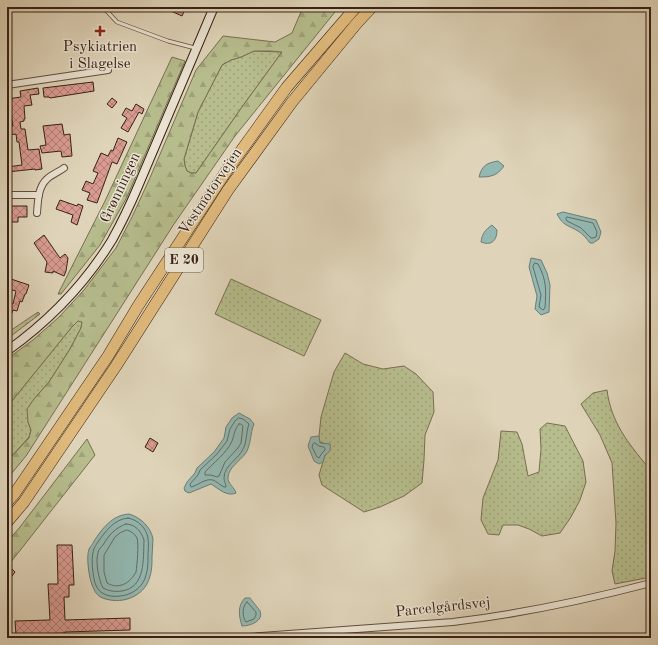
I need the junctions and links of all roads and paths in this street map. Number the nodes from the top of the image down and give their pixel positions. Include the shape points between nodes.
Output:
1 (103, 7) edge
2 (214, 7) edge
3 (356, 7) edge
4 (372, 7) edge
5 (196, 48) junction
6 (108, 70) dead end
7 (7, 85) edge
8 (64, 168) dead end
9 (7, 195) edge
10 (39, 195) junction
11 (37, 213) dead end
12 (7, 351) edge
13 (7, 502) edge
14 (7, 522) edge
15 (651, 583) edge
16 (235, 638) edge

1 - 5 lane via 117,22 168,41
2 - 5 main road, Grønningen
3 - 13 highway, Vestmotorvejen / E 20 via 287,87 225,172 108,356
4 - 14 highway, Vestmotorvejen / E 20 via 292,102 228,190 116,366 24,502
5 - 12 main road, Grønningen via 139,184 112,240 72,294 47,319
6 - 7 street
8 - 10 street via 42,184
9 - 10 street
10 - 11 street
15 - 16 street, Parcelgårdsvej via 600,596 488,618

